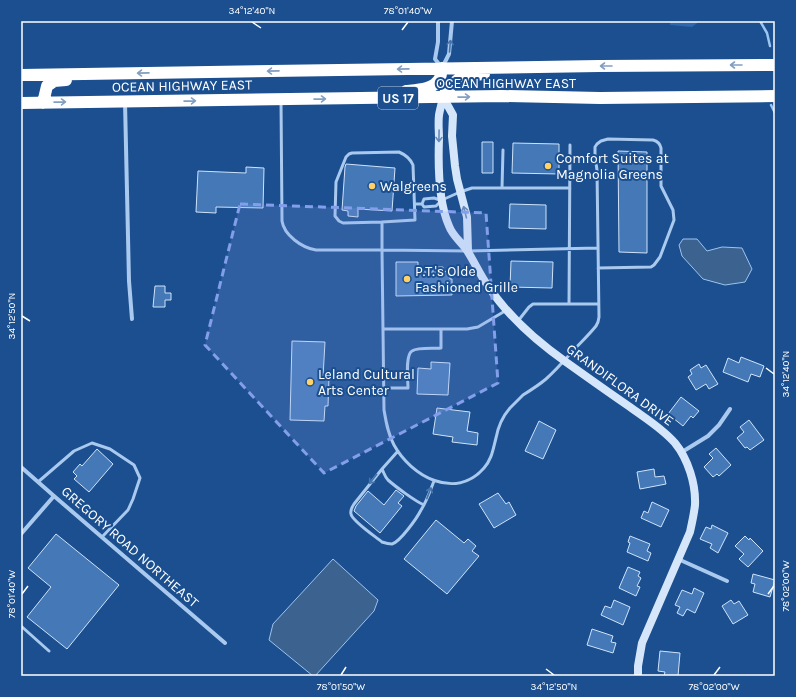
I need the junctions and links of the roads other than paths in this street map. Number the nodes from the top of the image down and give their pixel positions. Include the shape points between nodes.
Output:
1 (438, 21) edge
2 (452, 21) edge
3 (775, 65) edge
4 (524, 67) junction
5 (442, 68) junction
6 (112, 73) junction
7 (21, 75) edge
8 (775, 96) edge
9 (443, 97) junction
10 (355, 98) junction
11 (281, 99) junction
12 (125, 102) junction
13 (21, 103) edge
14 (43, 103) junction
15 (570, 145) dead end
16 (504, 150) dead end
17 (502, 188) junction
18 (570, 188) junction
19 (460, 192) junction
20 (442, 200) junction
21 (415, 204) junction
22 (422, 204) junction
23 (382, 222) junction
24 (569, 248) junction
25 (598, 248) junction
26 (382, 250) junction
27 (468, 251) junction
28 (598, 268) junction
29 (569, 304) junction
30 (598, 304) junction
31 (506, 310) junction
32 (132, 319) dead end
33 (518, 322) junction
34 (384, 329) junction
35 (441, 329) junction
36 (564, 360) junction
37 (384, 388) junction
38 (730, 409) dead end
39 (398, 451) junction
40 (681, 452) junction
41 (22, 468) edge
42 (382, 469) junction
43 (434, 481) junction
44 (38, 482) junction
45 (54, 496) junction
46 (424, 505) junction
47 (21, 534) edge
48 (102, 537) junction
49 (678, 559) junction
50 (727, 581) dead end
51 (21, 626) edge
52 (225, 643) dead end
53 (49, 650) dead end
54 (638, 676) edge

1 - 5 street via 435,59
5 -> 2 street via 450,54
3 -> 4 highway, OCEAN HIGHWAY EAST / US 17
4 - 5 highway, OCEAN HIGHWAY EAST / US 17
4 - 9 highway via 461,78 453,83
5 -> 6 highway, OCEAN HIGHWAY EAST / US 17
5 - 10 highway via 438,81 426,88
6 - 7 highway, OCEAN HIGHWAY EAST / US 17
6 - 14 highway via 54,81 47,86
9 -> 8 highway, OCEAN HIGHWAY EAST / US 17
9 - 10 highway, OCEAN HIGHWAY EAST / US 17
9 - 19 street, GRANDIFLORA DRIVE via 453,116 452,136
9 -> 20 street, GRANDIFLORA DRIVE via 439,114 438,166
11 -> 10 highway, OCEAN HIGHWAY EAST / US 17
12 -> 11 highway, OCEAN HIGHWAY EAST / US 17
11 - 26 lane via 282,221 286,232 310,249
14 -> 12 highway, OCEAN HIGHWAY EAST / US 17
12 - 32 street
13 - 14 highway, OCEAN HIGHWAY EAST / US 17
15 - 18 lane
16 - 17 lane
17 - 18 lane
17 - 19 lane via 472,188
18 - 24 lane
19 - 20 lane
27 -> 19 street, GRANDIFLORA DRIVE via 467,217
20 - 22 lane via 434,198 424,200
20 - 22 lane via 436,206 424,207
20 - 27 street, GRANDIFLORA DRIVE via 452,232
21 - 22 lane
21 - 23 lane via 415,220
21 - 23 lane via 412,165 406,155 400,152 348,154 336,182 335,216 343,223
23 - 26 lane
24 - 25 lane
24 - 27 lane
24 - 29 lane
25 - 28 lane
25 - 28 lane via 595,147 608,139 657,141 661,148 661,186 674,215 673,225 660,257 651,267
26 - 27 lane
26 - 34 lane
27 - 31 street, GRANDIFLORA DRIVE via 488,286
28 - 30 lane
29 - 30 lane
29 - 33 lane via 532,304
30 - 36 lane via 596,326
31 - 33 street, GRANDIFLORA DRIVE
31 - 35 lane via 478,327
33 - 36 street, GRANDIFLORA DRIVE
34 - 35 lane
34 - 37 lane
35 - 37 lane via 441,348 418,349 410,353 408,388
36 - 40 street, GRANDIFLORA DRIVE via 661,430
36 - 43 lane via 510,409 498,429 491,458 479,473 458,483
37 - 39 lane via 387,425
38 - 40 street via 708,436
39 - 42 lane
39 - 43 lane via 420,474
40 - 49 street, GRANDIFLORA DRIVE via 692,478 695,504 690,532
41 - 44 street, GREGORY ROAD NORTHEAST
42 - 46 lane via 389,481
42 -> 46 lane via 351,509 354,519 382,542 392,544 401,537
46 -> 43 lane
44 - 45 street, GREGORY ROAD NORTHEAST
44 - 48 lane via 74,451 92,443 110,449 134,465 140,478 133,499 128,510
45 - 47 street
45 - 48 street, GREGORY ROAD NORTHEAST
48 - 52 street, GREGORY ROAD NORTHEAST
49 - 50 street
49 - 54 street, GRANDIFLORA DRIVE via 642,643
51 - 53 lane

